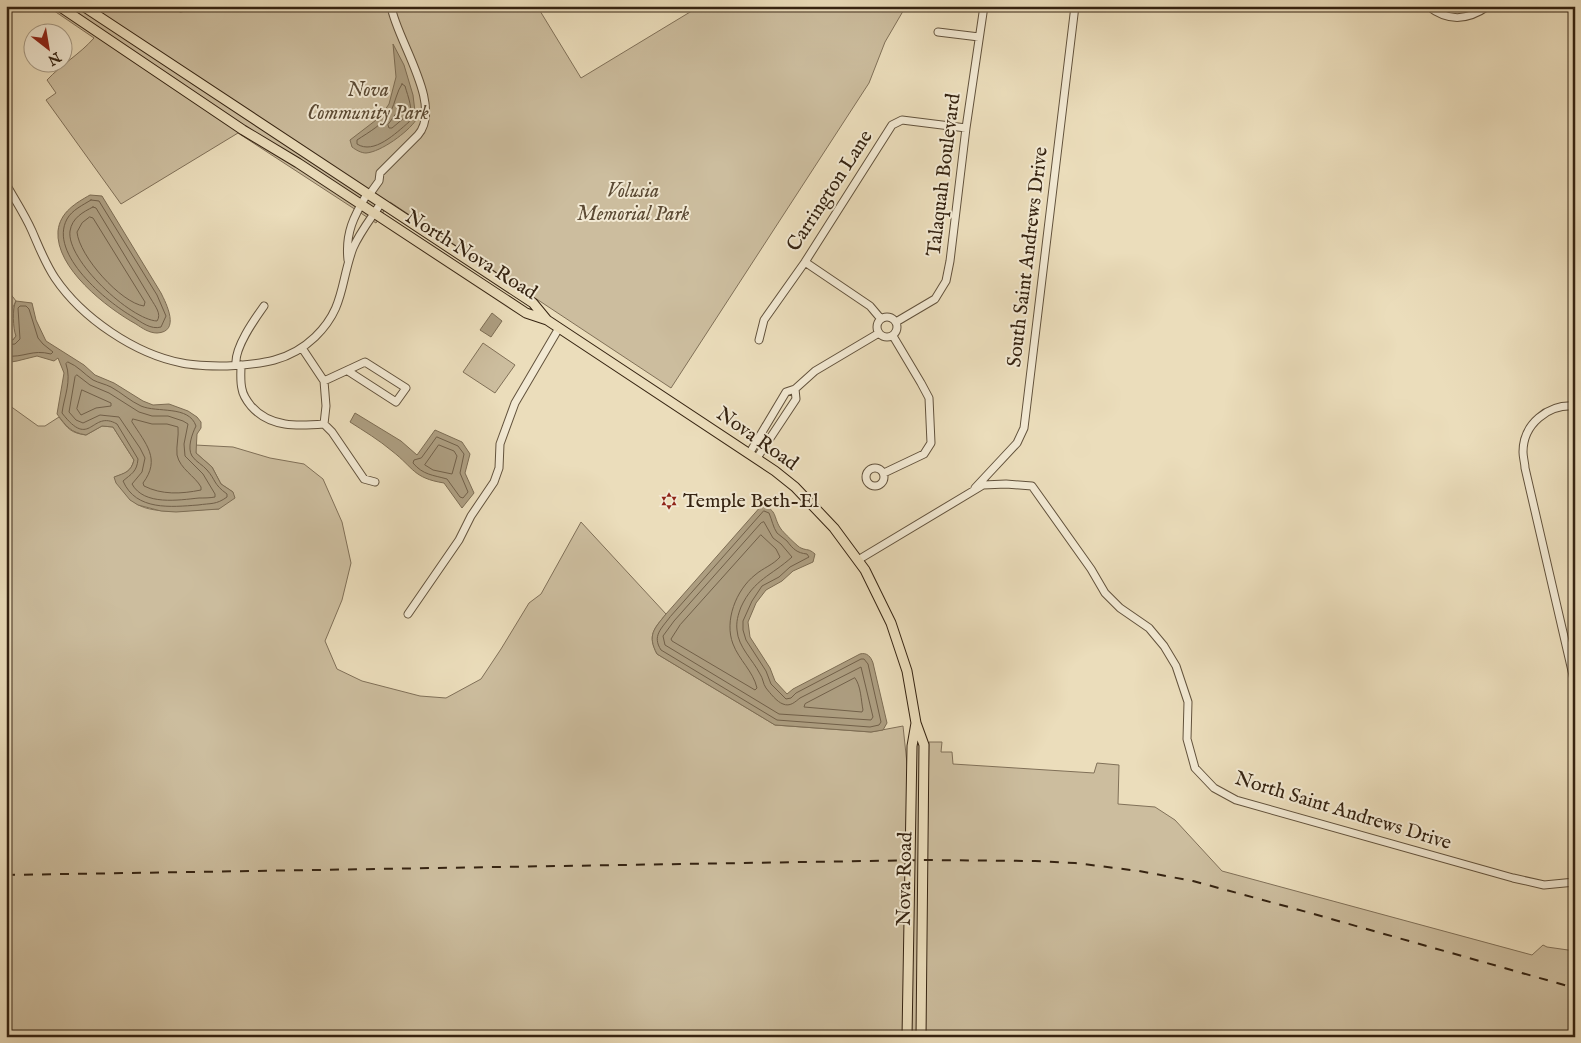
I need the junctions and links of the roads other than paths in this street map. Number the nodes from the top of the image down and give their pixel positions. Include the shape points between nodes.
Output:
1 (59, 6) edge
2 (83, 6) edge
3 (174, 6) edge
4 (185, 6) edge
5 (391, 6) edge
6 (984, 6) edge
7 (1075, 6) edge
8 (1428, 6) edge
9 (1488, 6) edge
10 (938, 32) dead end
11 (980, 37) junction
12 (266, 127) junction
13 (966, 128) junction
14 (243, 130) junction
15 (6, 184) edge
16 (368, 194) junction
17 (381, 203) junction
18 (360, 205) junction
19 (374, 214) junction
20 (804, 262) junction
21 (348, 263) junction
22 (264, 306) dead end
23 (881, 319) junction
24 (548, 320) junction
25 (896, 322) junction
26 (559, 328) junction
27 (878, 332) junction
28 (893, 336) junction
29 (759, 340) dead end
30 (302, 348) junction
31 (239, 365) junction
32 (348, 370) junction
33 (324, 381) junction
34 (794, 389) junction
35 (1575, 406) edge
36 (769, 418) junction
37 (324, 424) junction
38 (779, 424) junction
39 (753, 456) junction
40 (884, 474) dead end
41 (375, 482) dead end
42 (971, 492) junction
43 (858, 560) junction
44 (408, 614) dead end
45 (1575, 684) edge
46 (916, 723) junction
47 (1575, 882) edge
48 (907, 1037) edge
49 (921, 1037) edge

1 - 14 main road, North Nova Road
2 - 12 main road, North Nova Road
3 - 4 street
5 - 16 street via 415,69 426,120 418,135 380,173 379,181
6 - 11 street, Talaquah Boulevard
7 - 42 street, South Saint Andrews Drive via 1024,428 1018,443
8 - 9 street via 1442,15 1459,18 1476,15
10 - 11 street
11 - 13 street, Talaquah Boulevard
12 - 14 main road via 249,126
12 - 16 main road, North Nova Road
13 - 20 street, Carrington Lane via 902,120 892,125
13 - 25 street, Talaquah Boulevard via 946,281 935,299
14 - 18 main road, North Nova Road
15 - 31 street via 56,279 91,317 126,340 161,357 182,363
16 - 17 main road, North Nova Road
16 - 18 street
17 - 19 street
17 - 24 main road, North Nova Road via 533,303
18 - 19 main road, North Nova Road
18 - 21 street via 352,221
19 - 21 street via 354,246
19 - 24 main road, North Nova Road via 526,313
20 - 23 street via 870,306
20 - 29 street, Carrington Lane via 764,320
21 - 30 street via 338,305 324,327
22 - 31 street via 239,348 235,358
23 - 25 street via 890,318
23 - 27 street
24 - 26 main road, Nova Road
25 - 28 street
26 - 39 main road, Nova Road
26 - 44 street via 514,403 500,444 494,482
27 - 28 street via 885,337
27 - 34 street via 815,371
28 - 40 street via 928,398 931,443 924,454
30 - 31 street via 265,364
30 - 33 street
31 - 37 street via 242,391 259,415 274,422
32 - 32 street via 365,362 406,388 396,402
32 - 33 street
33 - 37 street
34 - 36 street via 786,392
34 - 38 street via 796,399
35 - 45 street via 1551,409 1535,421 1526,436 1523,452
36 - 38 street
36 - 39 street
37 - 41 street via 364,478
38 - 39 street
39 - 43 main road, Nova Road via 789,482 814,506
42 - 43 street
42 - 47 street, North Saint Andrews Drive via 983,486 1032,486 1091,569 1104,593 1149,628 1164,646 1176,666 1188,702 1187,739 1195,768 1214,788 1236,800 1513,878 1544,885
43 - 46 main road, Nova Road via 879,596 899,643
46 - 48 main road, Nova Road via 912,746
46 - 49 main road, Nova Road via 924,745

